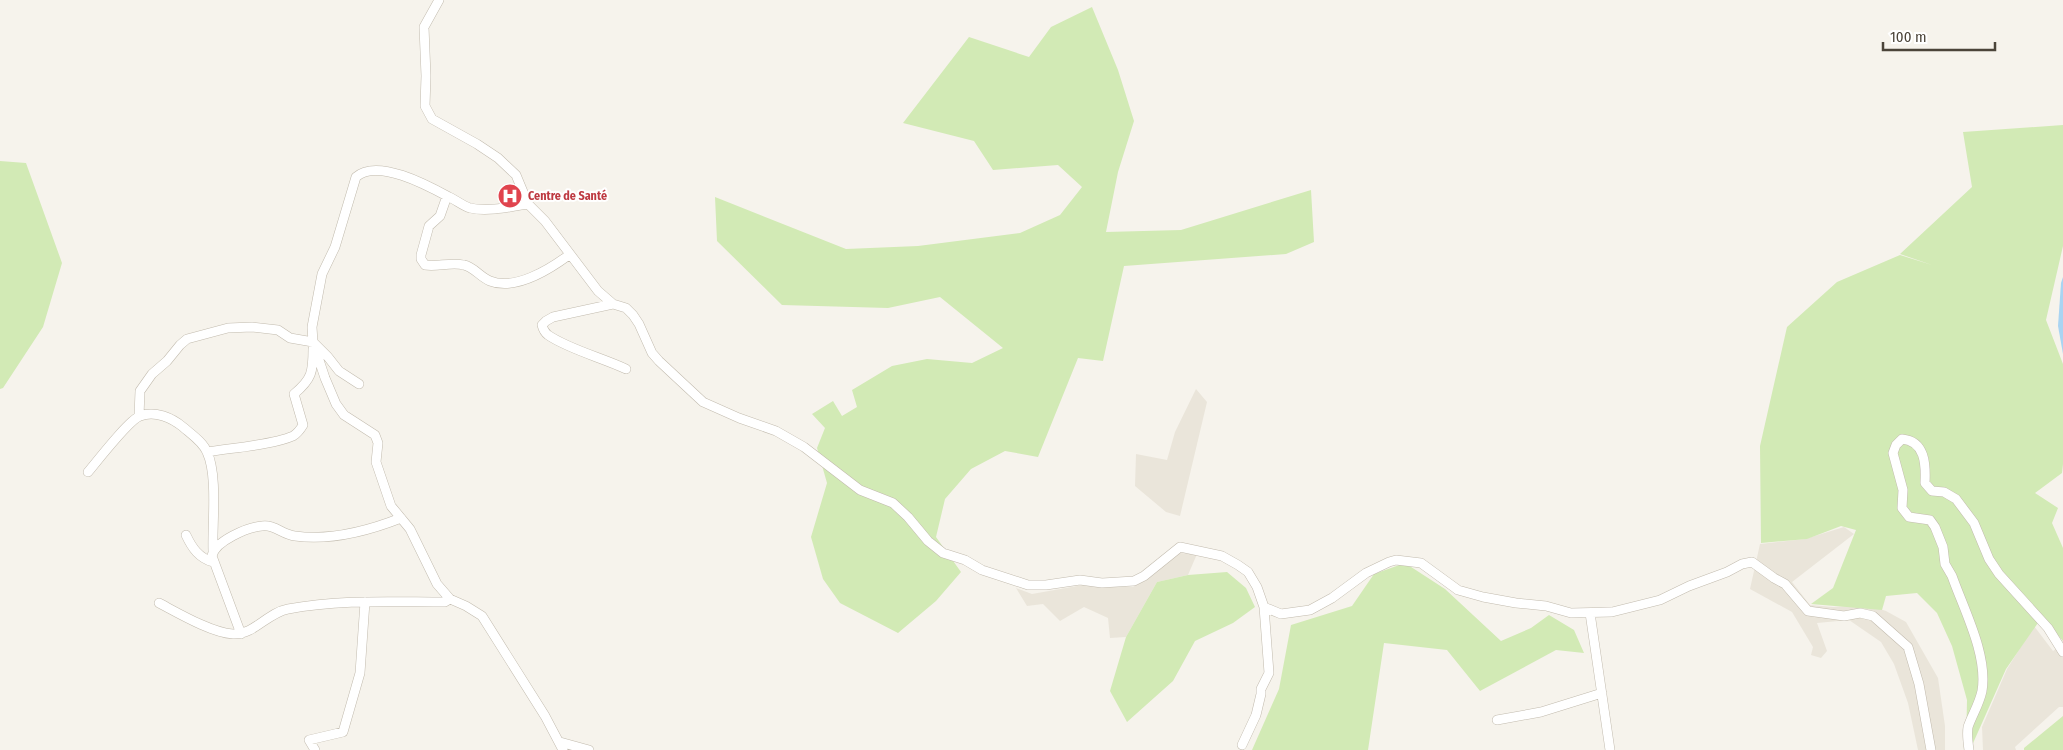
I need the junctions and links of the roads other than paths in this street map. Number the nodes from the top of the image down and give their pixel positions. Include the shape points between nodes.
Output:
1 (439, 0) edge
2 (447, 196) junction
3 (528, 204) junction
4 (569, 255) junction
5 (613, 304) junction
6 (313, 342) junction
7 (626, 369) dead end
8 (359, 384) dead end
9 (139, 416) junction
10 (207, 452) junction
11 (88, 472) dead end
12 (401, 518) junction
13 (186, 535) dead end
14 (213, 551) junction
15 (213, 562) junction
16 (450, 599) junction
17 (365, 602) junction
18 (159, 603) dead end
19 (1264, 607) junction
20 (1590, 613) junction
21 (241, 634) junction
22 (2063, 652) edge
23 (1602, 694) junction
24 (1497, 720) dead end
25 (1242, 745) dead end
26 (562, 746) edge
27 (315, 750) edge
28 (589, 750) edge
29 (1610, 750) edge
30 (1931, 750) edge
31 (1968, 750) edge

1 - 3 street via 424,27 425,106 432,119 498,158 516,175
2 - 3 street via 469,208
2 - 4 street via 440,216 429,226 421,255 425,265 461,264 500,283 534,276
2 - 6 street via 388,171 362,172 356,177 335,247 322,274 312,327
3 - 4 street via 545,221
4 - 5 street
5 - 7 street via 553,318 542,325 547,335
5 - 19 street via 626,308 640,324 652,353 703,402 776,430 804,447 860,490 892,503 943,553 1028,585 1046,585 1080,580 1102,583 1134,581 1180,547 1222,556 1248,572
6 - 8 street via 339,371
6 - 9 street via 290,338 278,330 252,327 228,328 187,339 140,391
6 - 10 street via 310,377 305,386 294,394 303,425 300,431 280,440
6 - 12 street via 336,404 344,415 375,435 378,443 376,462 382,483 391,506
9 - 10 street via 152,414 173,420 199,441
9 - 11 street
10 - 14 street via 214,489
12 - 14 street via 361,532 318,536 294,536 270,526 261,526 228,538
12 - 16 street via 437,584
13 - 15 street via 205,560
14 - 15 street
15 - 21 street
16 - 17 street via 445,602
16 - 26 street via 482,616
17 - 21 street via 287,609
17 - 27 street via 360,673 343,732 309,740
18 - 21 street via 198,622 230,634
19 - 20 street via 1282,614 1310,610 1366,573 1396,560 1421,563 1458,590 1483,597 1546,606 1571,614
19 - 25 street via 1269,673 1261,689 1256,715
20 - 23 street
20 - 30 street via 1612,612 1660,600 1752,562 1785,584 1808,611 1873,616 1908,647 1919,684
22 - 31 street via 2048,628 1989,559 1974,523 1956,499 1944,492 1932,491 1925,483 1926,467 1921,450 1911,440 1902,439 1893,453 1903,490 1902,508 1908,517 1930,520 1935,526 1945,564 1981,657 1982,691 1968,728
23 - 24 street via 1541,712
23 - 29 street
26 - 28 street

